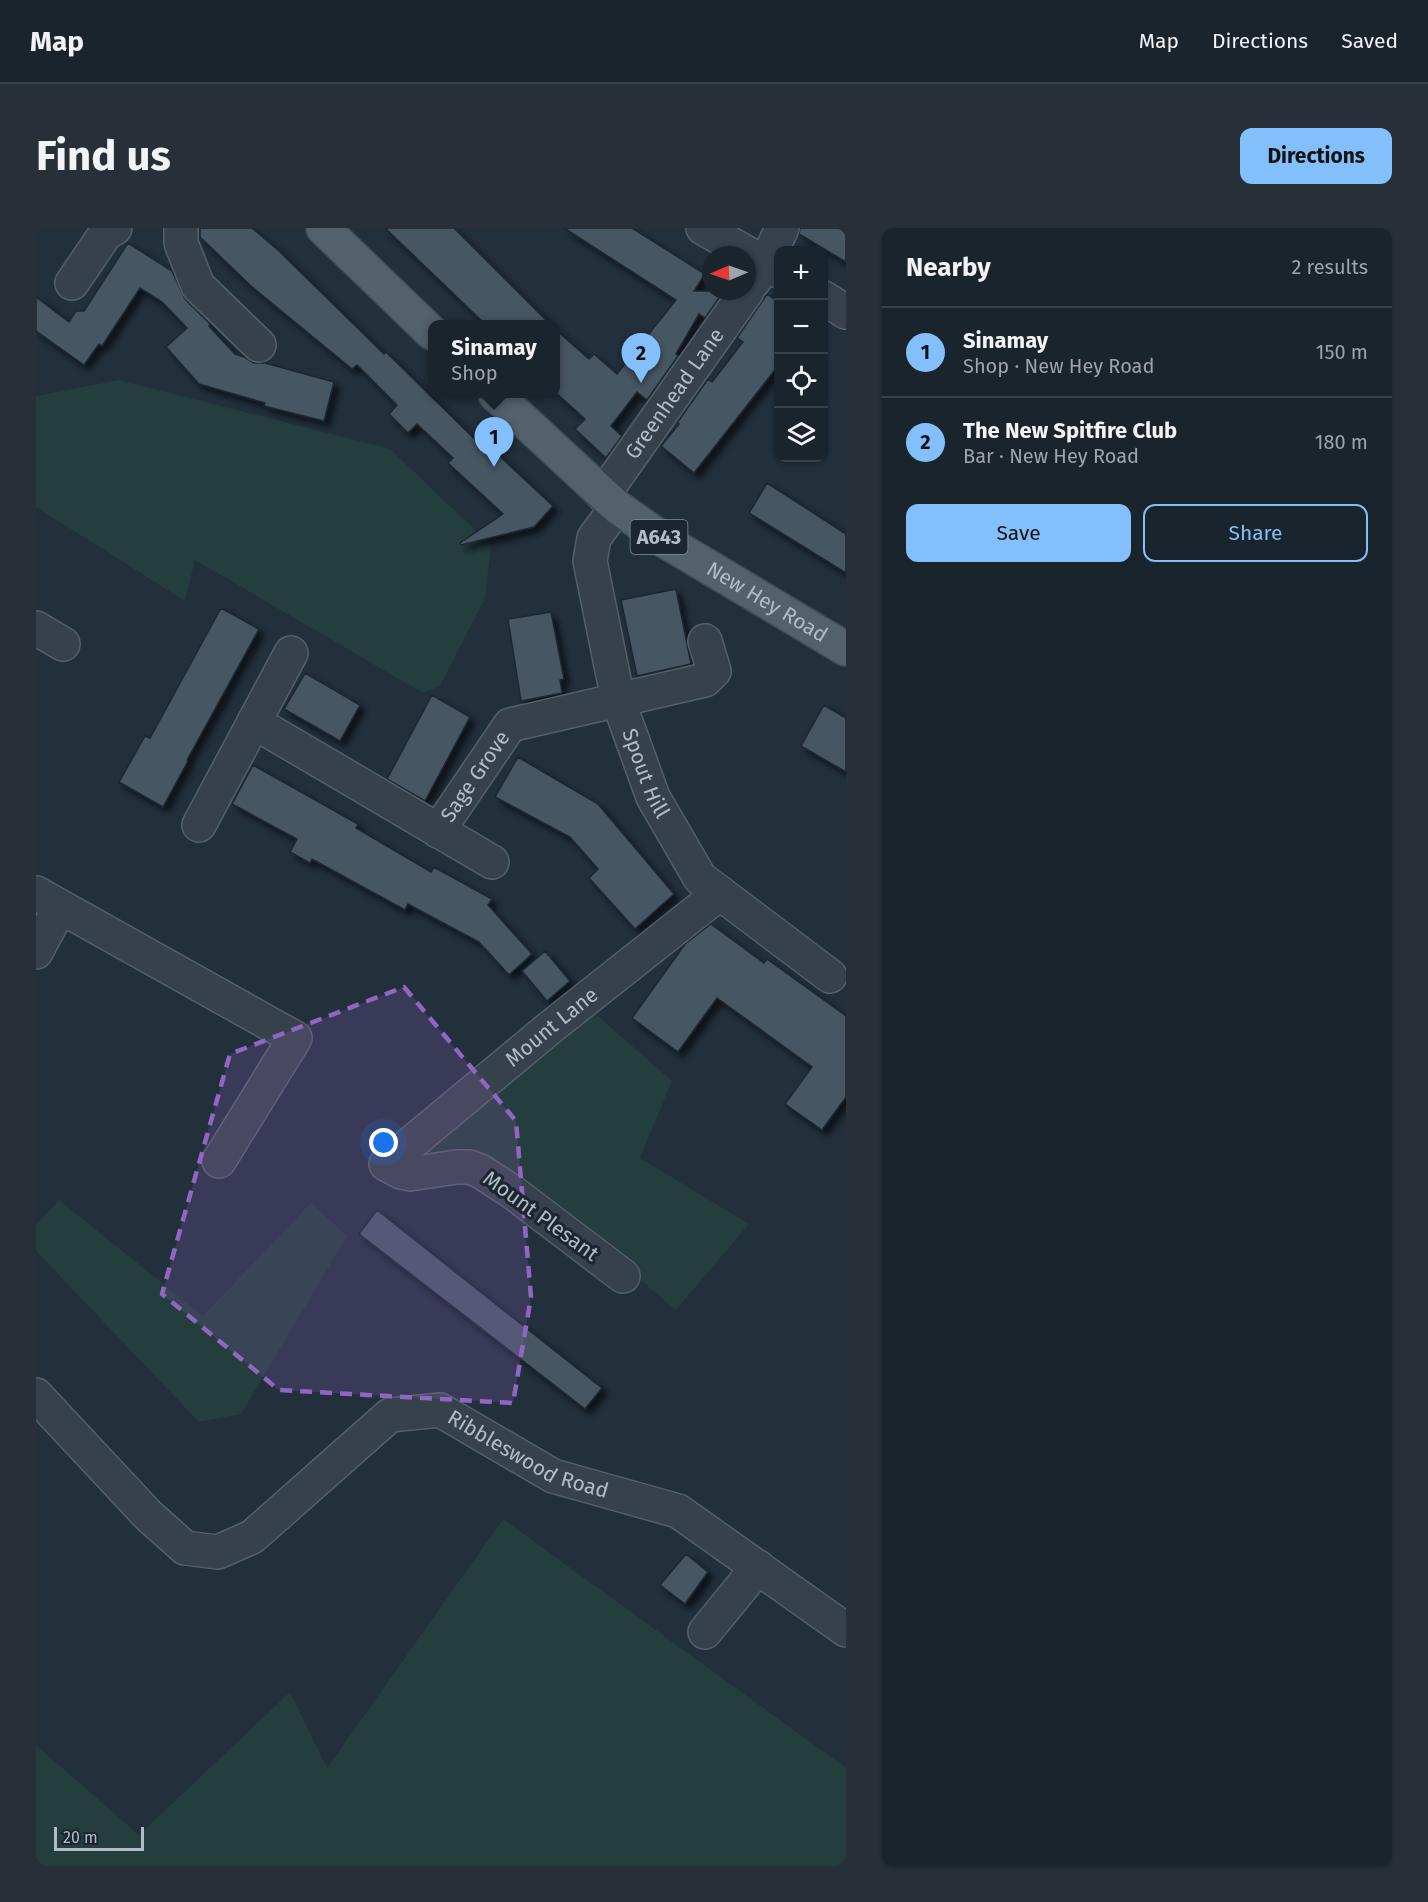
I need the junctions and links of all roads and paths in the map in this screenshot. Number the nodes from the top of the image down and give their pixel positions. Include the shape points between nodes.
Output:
1 (115, 228) edge
2 (181, 228) edge
3 (323, 228) edge
4 (703, 228) edge
5 (782, 228) edge
6 (772, 267) edge
7 (756, 282) edge
8 (72, 284) dead end
9 (741, 300) edge
10 (827, 300) edge
11 (846, 312) edge
12 (428, 329) edge
13 (259, 345) dead end
14 (500, 398) edge
15 (610, 501) junction
16 (705, 641) dead end
17 (846, 649) edge
18 (291, 653) dead end
19 (618, 700) junction
20 (254, 722) junction
21 (199, 825) dead end
22 (438, 831) junction
23 (492, 862) dead end
24 (720, 892) junction
25 (48, 900) edge
26 (36, 952) edge
27 (830, 976) dead end
28 (219, 1161) dead end
29 (386, 1164) joint
30 (623, 1276) dead end
31 (36, 1395) edge
32 (758, 1567) junction
33 (846, 1630) edge
34 (705, 1632) dead end

1 - 8 street via 106,233
2 - 13 street via 181,243 198,286
3 - 12 main road
4 - 6 street
5 - 6 street, Greenhead Lane
6 - 7 street, Greenhead Lane
9 - 15 street, Greenhead Lane
10 - 11 street
14 - 15 main road, New Hey Road / A643
15 - 17 main road, New Hey Road / A643 via 664,541
15 - 19 street, Spout Hill via 594,538 590,561
16 - 19 street, Sage Grove via 714,671 705,680
18 - 20 street
19 - 22 street, Sage Grove via 510,725
19 - 24 street, Spout Hill via 652,797 700,878
20 - 21 street
20 - 22 street, Sage Grove
22 - 23 street, Sage Grove
24 - 27 street, Spout Hill
24 - 29 street, Mount Lane
25 - 26 street
25 - 28 street via 295,1038
29 - 30 street, Mount Plesant via 410,1174 456,1167 480,1171
31 - 32 street, Ribbleswood Road via 148,1515 185,1548 218,1552 252,1537 390,1415 440,1410 553,1476 678,1511
32 - 33 street, Ribbleswood Road
32 - 34 street

